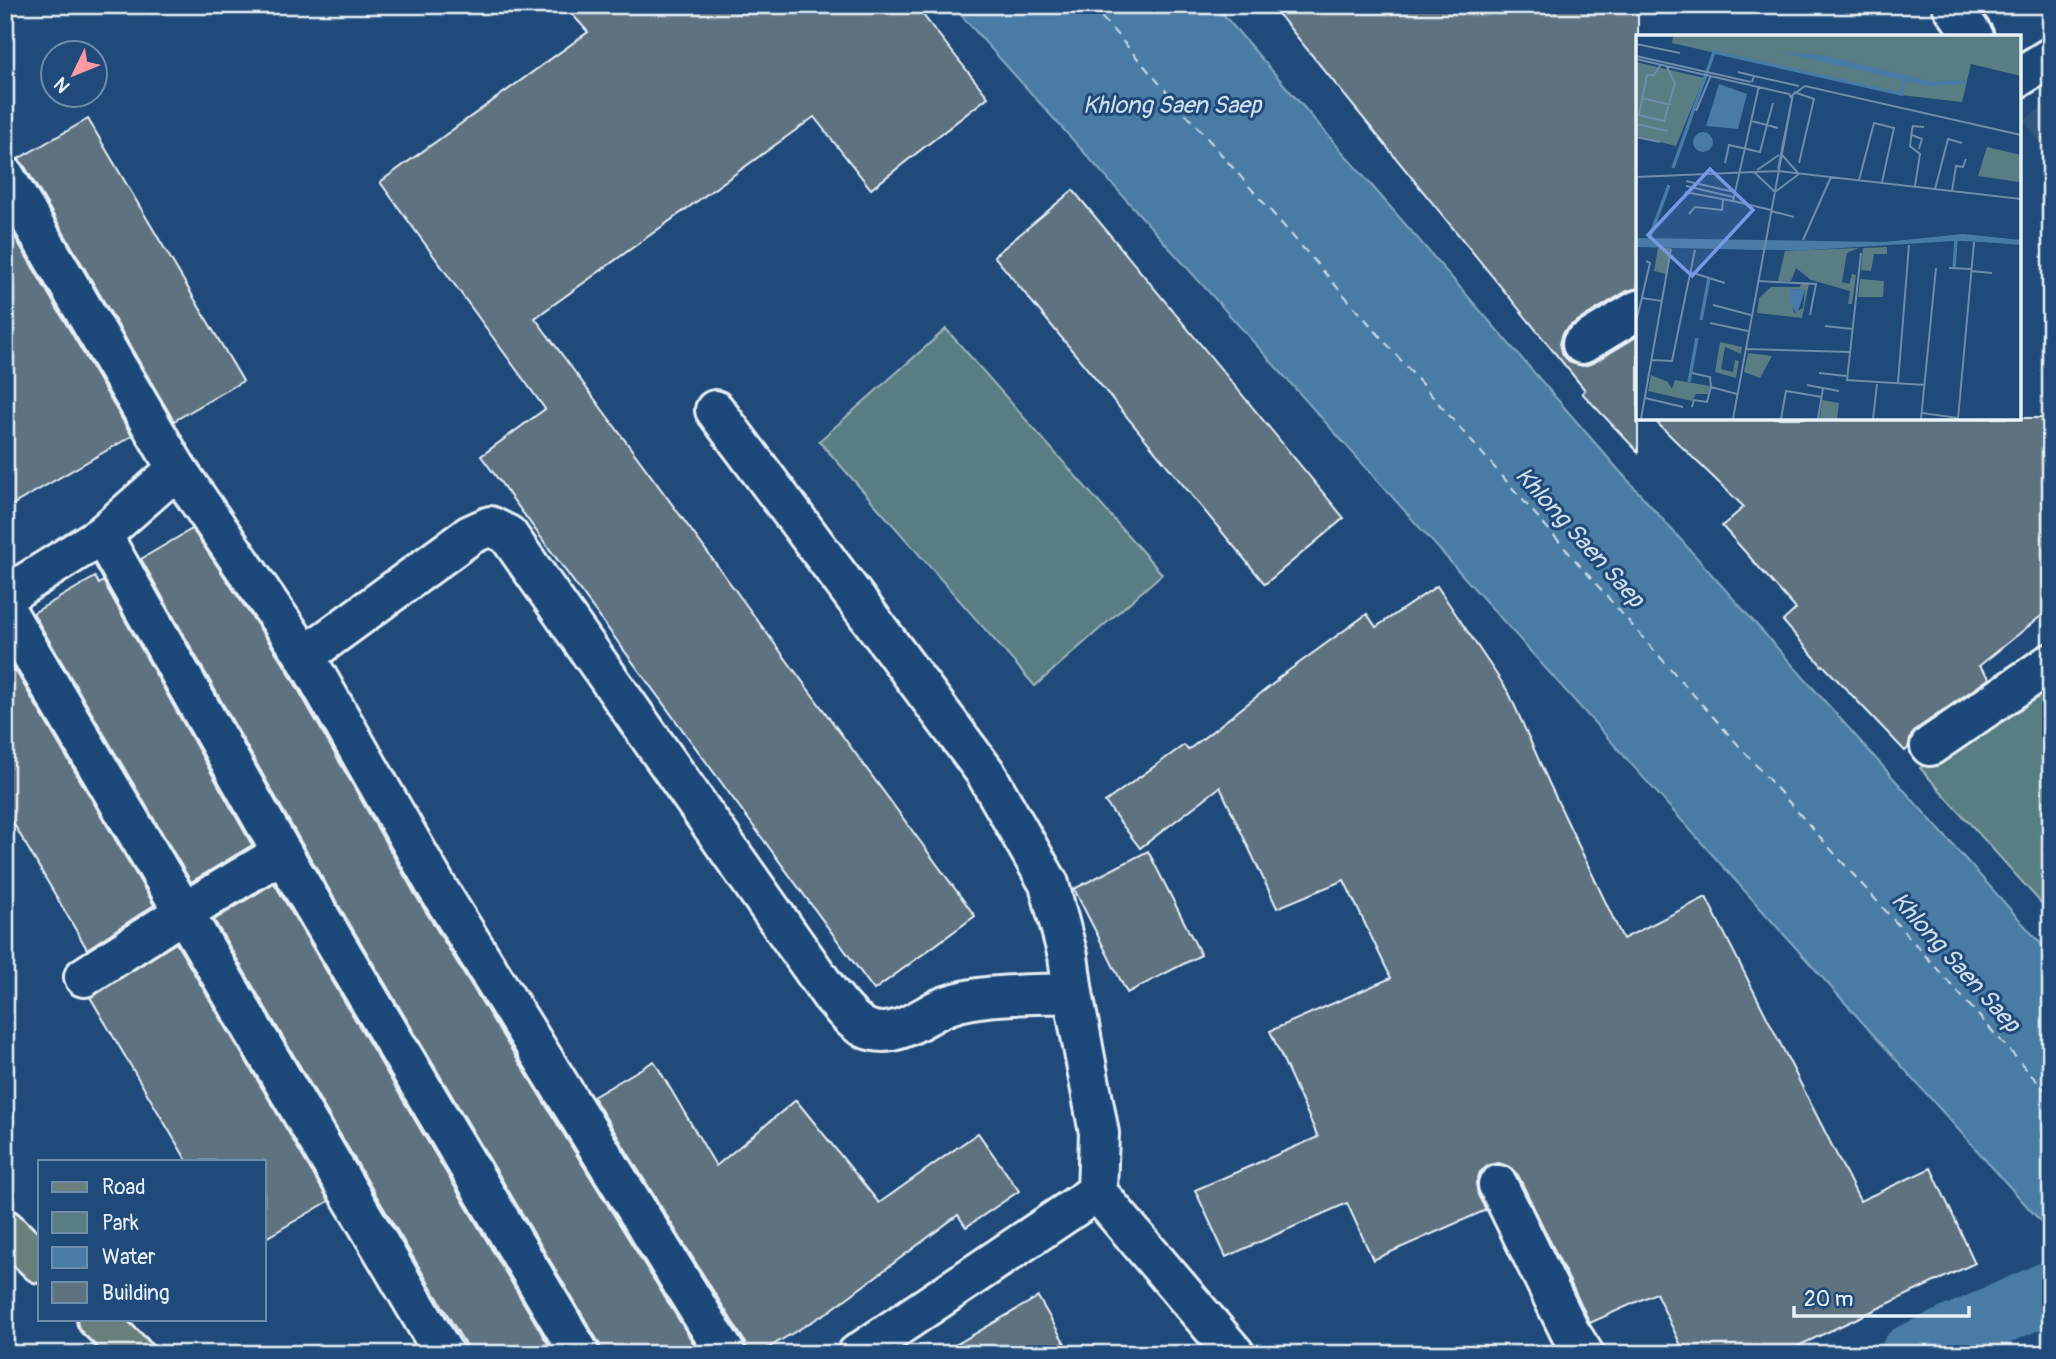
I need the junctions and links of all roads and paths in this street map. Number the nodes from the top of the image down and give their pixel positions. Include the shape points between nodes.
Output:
1 (1952, 5) edge
2 (1973, 35) edge
3 (2051, 57) edge
4 (2021, 76) edge
5 (5, 176) edge
6 (1636, 311) edge
7 (1582, 344) dead end
8 (715, 410) dead end
9 (177, 469) junction
10 (102, 535) junction
11 (5, 596) edge
12 (5, 609) edge
13 (305, 656) junction
14 (2051, 663) edge
15 (1930, 746) dead end
16 (282, 853) junction
17 (184, 912) junction
18 (85, 977) dead end
19 (1073, 993) junction
20 (1498, 1185) dead end
21 (1097, 1192) junction
22 (5, 1229) edge
23 (38, 1261) edge
24 (98, 1320) edge
25 (133, 1354) edge
26 (444, 1354) edge
27 (580, 1354) edge
28 (726, 1354) edge
29 (857, 1354) edge
30 (1235, 1354) edge
31 (1584, 1354) edge

1 - 2 street
3 - 4 street
5 - 9 street
6 - 7 street
8 - 19 street via 985,772 1049,884
9 - 10 street
9 - 13 street
10 - 11 street
10 - 16 street
12 - 17 street
13 - 19 street via 470,535 490,526 508,535 830,994 853,1020 873,1031 894,1032 973,998
13 - 28 street via 435,884
14 - 15 street
16 - 17 street
16 - 27 street
17 - 18 street
17 - 26 street
19 - 21 street via 1099,1133
20 - 31 street
21 - 29 street
21 - 30 street
22 - 23 main road
24 - 25 main road

